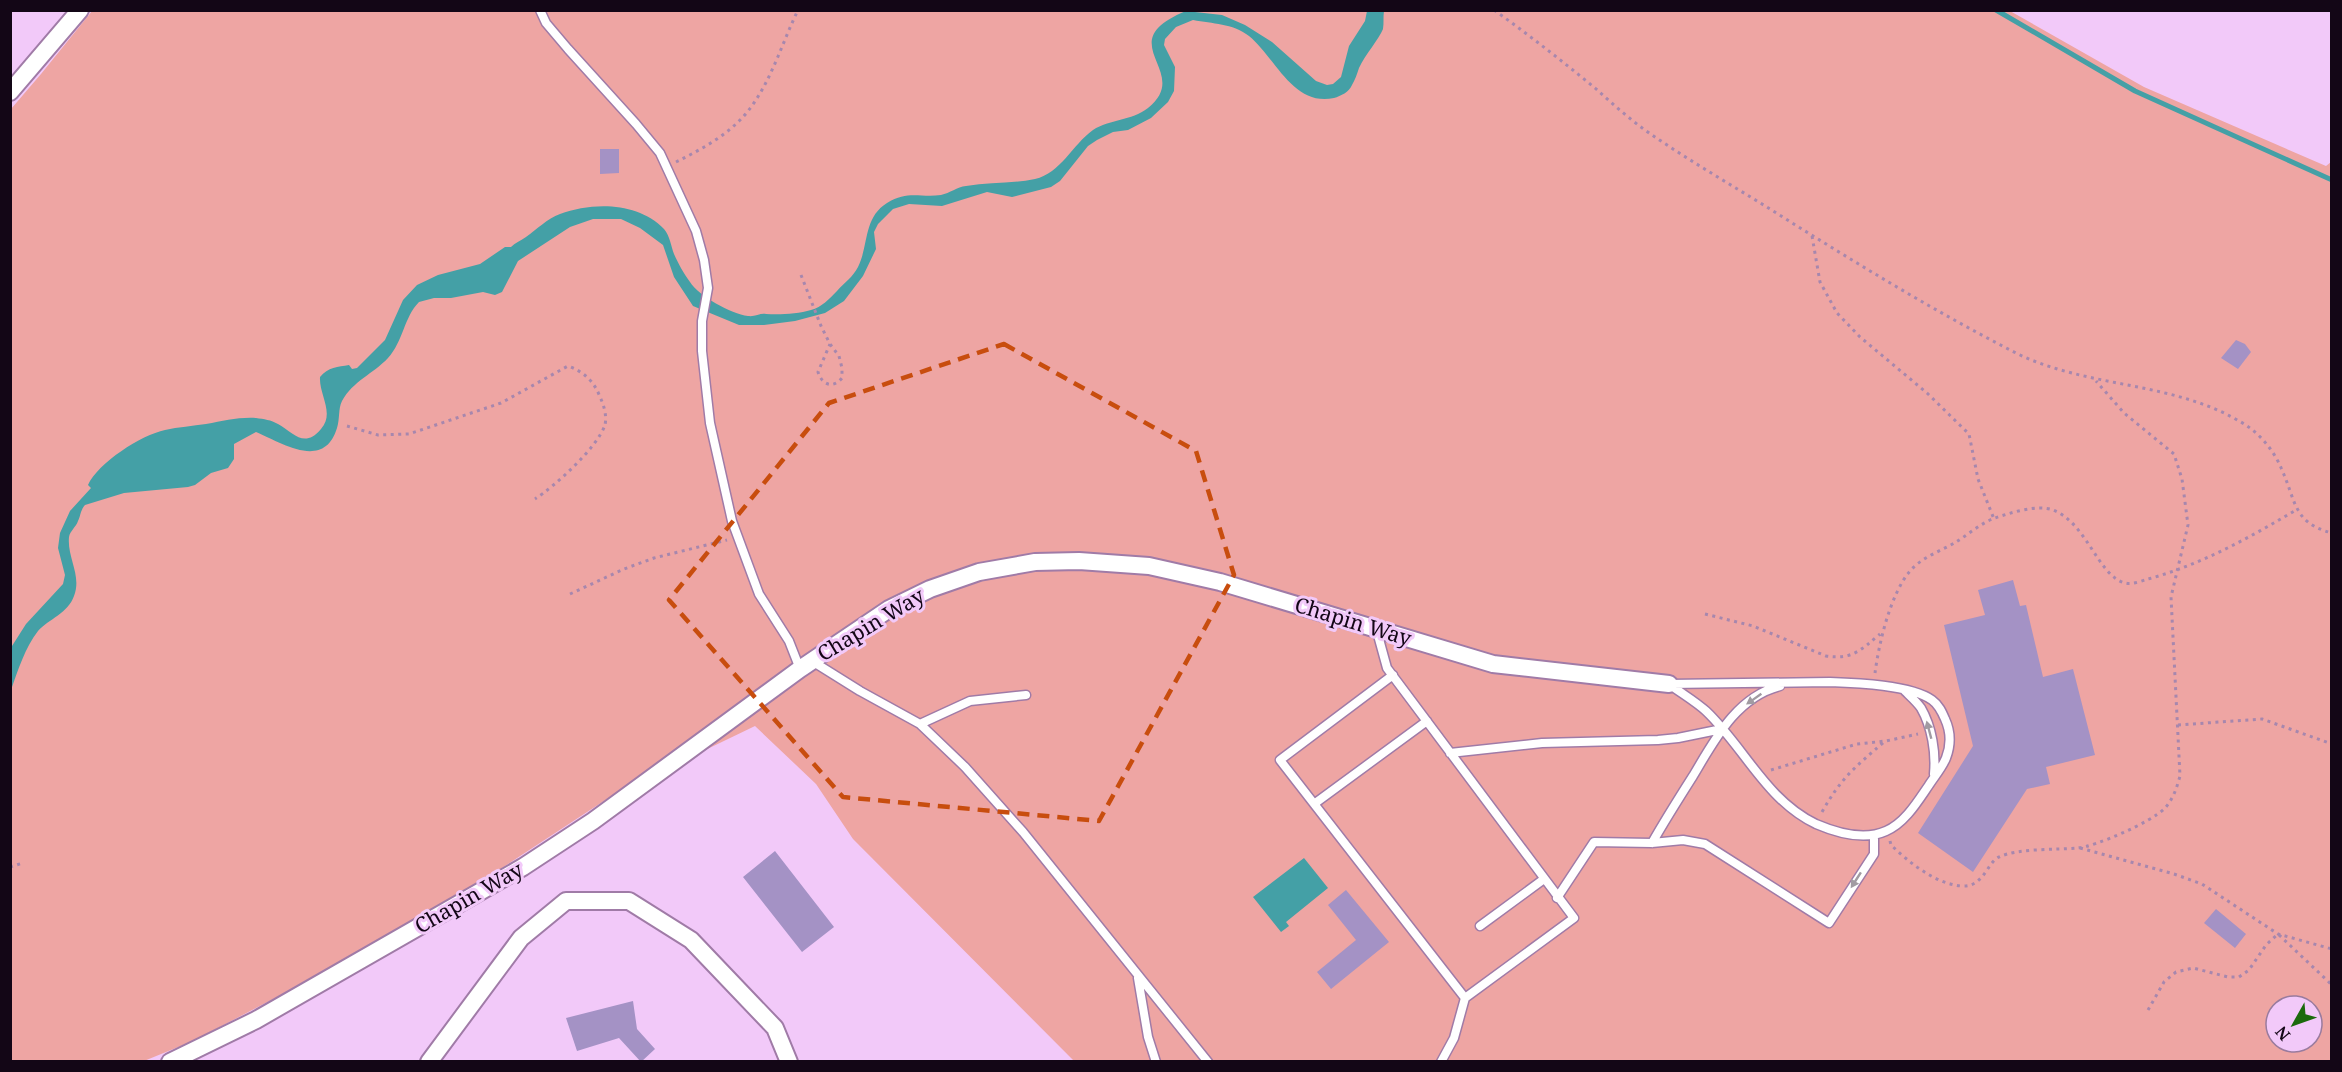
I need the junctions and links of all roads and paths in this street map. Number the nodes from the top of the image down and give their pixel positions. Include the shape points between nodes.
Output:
1 (80, 10) edge
2 (540, 10) edge
3 (798, 10) edge
4 (1494, 10) edge
5 (10, 92) edge
6 (666, 167) junction
7 (1812, 236) junction
8 (801, 275) dead end
9 (830, 344) junction
10 (2095, 380) junction
11 (347, 426) dead end
12 (535, 499) dead end
13 (2296, 510) junction
14 (1994, 519) junction
15 (2331, 533) edge
16 (738, 537) junction
17 (2177, 570) junction
18 (570, 594) dead end
19 (1706, 614) dead end
20 (1376, 628) junction
21 (1881, 633) junction
22 (806, 665) junction
23 (1393, 675) junction
24 (1795, 683) junction
25 (1669, 684) junction
26 (1874, 684) junction
27 (1904, 691) junction
28 (1026, 695) dead end
29 (1427, 721) junction
30 (920, 724) junction
31 (2178, 725) junction
32 (1722, 729) junction
33 (1930, 731) junction
34 (1886, 741) junction
35 (2331, 744) edge
36 (1450, 753) junction
37 (1760, 776) junction
38 (1934, 778) junction
39 (1314, 804) junction
40 (1816, 823) junction
41 (1887, 831) junction
42 (1874, 835) junction
43 (1652, 843) junction
44 (2079, 848) junction
45 (22, 863) dead end
46 (10, 867) edge
47 (1544, 879) junction
48 (1557, 898) junction
49 (1480, 926) dead end
50 (2278, 934) junction
51 (2331, 949) edge
52 (1137, 975) junction
53 (2331, 985) edge
54 (1465, 998) junction
55 (2148, 1010) dead end
56 (170, 1062) edge
57 (429, 1062) edge
58 (789, 1062) edge
59 (1156, 1062) edge
60 (1208, 1062) edge
61 (1441, 1062) edge

1 - 5 street
2 - 6 lane via 546,23 660,153
3 - 6 path via 747,112 709,145
4 - 7 path via 1656,138
6 - 16 lane via 696,231 704,260 708,288 702,351 710,423
7 - 10 path via 2020,355
7 - 14 path via 1820,282 1837,313 1969,434 1978,479
8 - 9 path
9 - 9 path via 839,356 843,374 839,382 831,385 818,372
10 - 13 path via 2208,406 2242,422 2276,456
10 - 17 path via 2124,413 2174,454 2182,478 2188,525
11 - 12 path via 378,435 409,434 501,403 568,366 595,385 605,424 565,476
13 - 15 path via 2317,529
13 - 17 path
14 - 17 path via 2051,509 2069,519 2112,575 2126,583
14 - 21 path via 1919,562 1909,572
16 - 18 path via 654,558
16 - 22 lane via 759,594
17 - 31 path via 2172,597
19 - 21 path via 1753,626 1838,658 1858,652
20 - 22 street, Chapin Way via 1220,582 1149,567 1035,562 979,572 930,589 889,609
20 - 23 lane via 1387,668
20 - 25 street, Chapin Way via 1493,664
21 - 26 path
22 - 30 lane
22 - 56 street, Chapin Way via 593,821 523,867 256,1020
23 - 29 lane
23 - 39 lane via 1280,760
24 - 25 lane
24 - 26 lane
24 -> 32 lane via 1769,689 1751,700
25 - 32 lane via 1705,710
26 - 27 lane
33 -> 27 lane via 1920,706
27 - 38 lane via 1932,700 1949,727 1946,759
28 - 30 lane via 970,701
29 - 36 lane
29 - 39 lane
30 - 52 lane via 1023,832
31 - 35 path via 2262,718
31 - 44 path via 2180,776 2164,809 2101,842
32 - 36 lane via 1658,740 1542,743
32 - 37 lane
32 - 43 lane
33 - 34 path
33 - 38 lane
34 - 37 path via 1857,744 1790,762
34 - 40 path via 1844,777
36 - 47 lane
37 - 40 lane via 1789,806
38 - 41 lane via 1906,816
39 - 54 lane
40 - 42 lane via 1851,835
41 - 42 lane
41 - 44 path via 1891,845 1912,865 1948,884 1965,886 1984,876 1999,857 2042,849
42 -> 43 lane via 1874,854 1829,923 1705,844 1683,840
43 - 48 lane via 1594,842
44 - 50 path via 2202,884
45 - 46 path
47 - 48 lane
47 - 49 lane
48 - 54 lane via 1574,918
50 - 51 path
50 - 53 path
50 - 55 path via 2239,977 2228,978 2193,968 2176,972 2164,982
52 - 59 lane
52 - 60 lane
54 - 61 lane via 1454,1038
57 - 58 street via 521,938 566,901 629,901 692,939 775,1028

